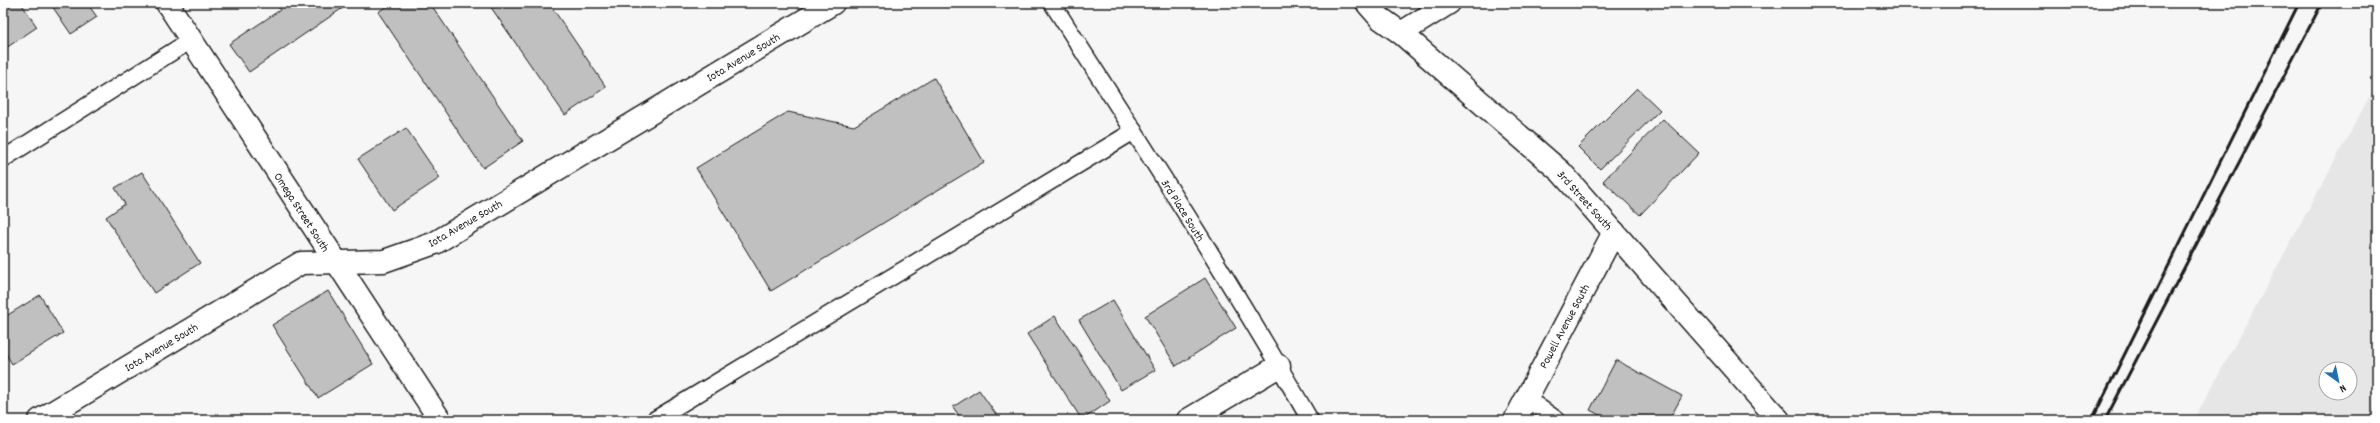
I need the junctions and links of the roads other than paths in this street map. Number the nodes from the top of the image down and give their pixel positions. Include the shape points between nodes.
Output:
1 (167, 3) edge
2 (833, 3) edge
3 (1052, 3) edge
4 (1367, 3) edge
5 (1449, 3) edge
6 (1401, 34) junction
7 (191, 40) junction
8 (1134, 131) junction
9 (3, 159) edge
10 (1614, 232) junction
11 (334, 260) junction
12 (1279, 366) junction
13 (1526, 398) junction
14 (40, 420) edge
15 (440, 420) edge
16 (654, 420) edge
17 (1188, 420) edge
18 (1310, 420) edge
19 (1515, 420) edge
20 (1557, 420) edge
21 (1779, 420) edge

1 - 7 street, Omega Street South
2 - 11 street, Iota Avenue South via 435,243 384,261
3 - 8 lane, 3rd Place South
4 - 6 street, 3rd Street South via 1380,18
5 - 6 street
6 - 10 street, 3rd Street South via 1561,172
7 - 9 lane
7 - 11 street, Omega Street South
8 - 12 lane, 3rd Place South
8 - 16 lane
10 - 13 street, Powell Avenue South
10 - 21 street, 3rd Street South
11 - 14 street, Iota Avenue South via 301,263
11 - 15 street, Omega Street South
12 - 17 street
12 - 18 lane, 3rd Place South
13 - 19 street, Powell Avenue South
13 - 20 lane

